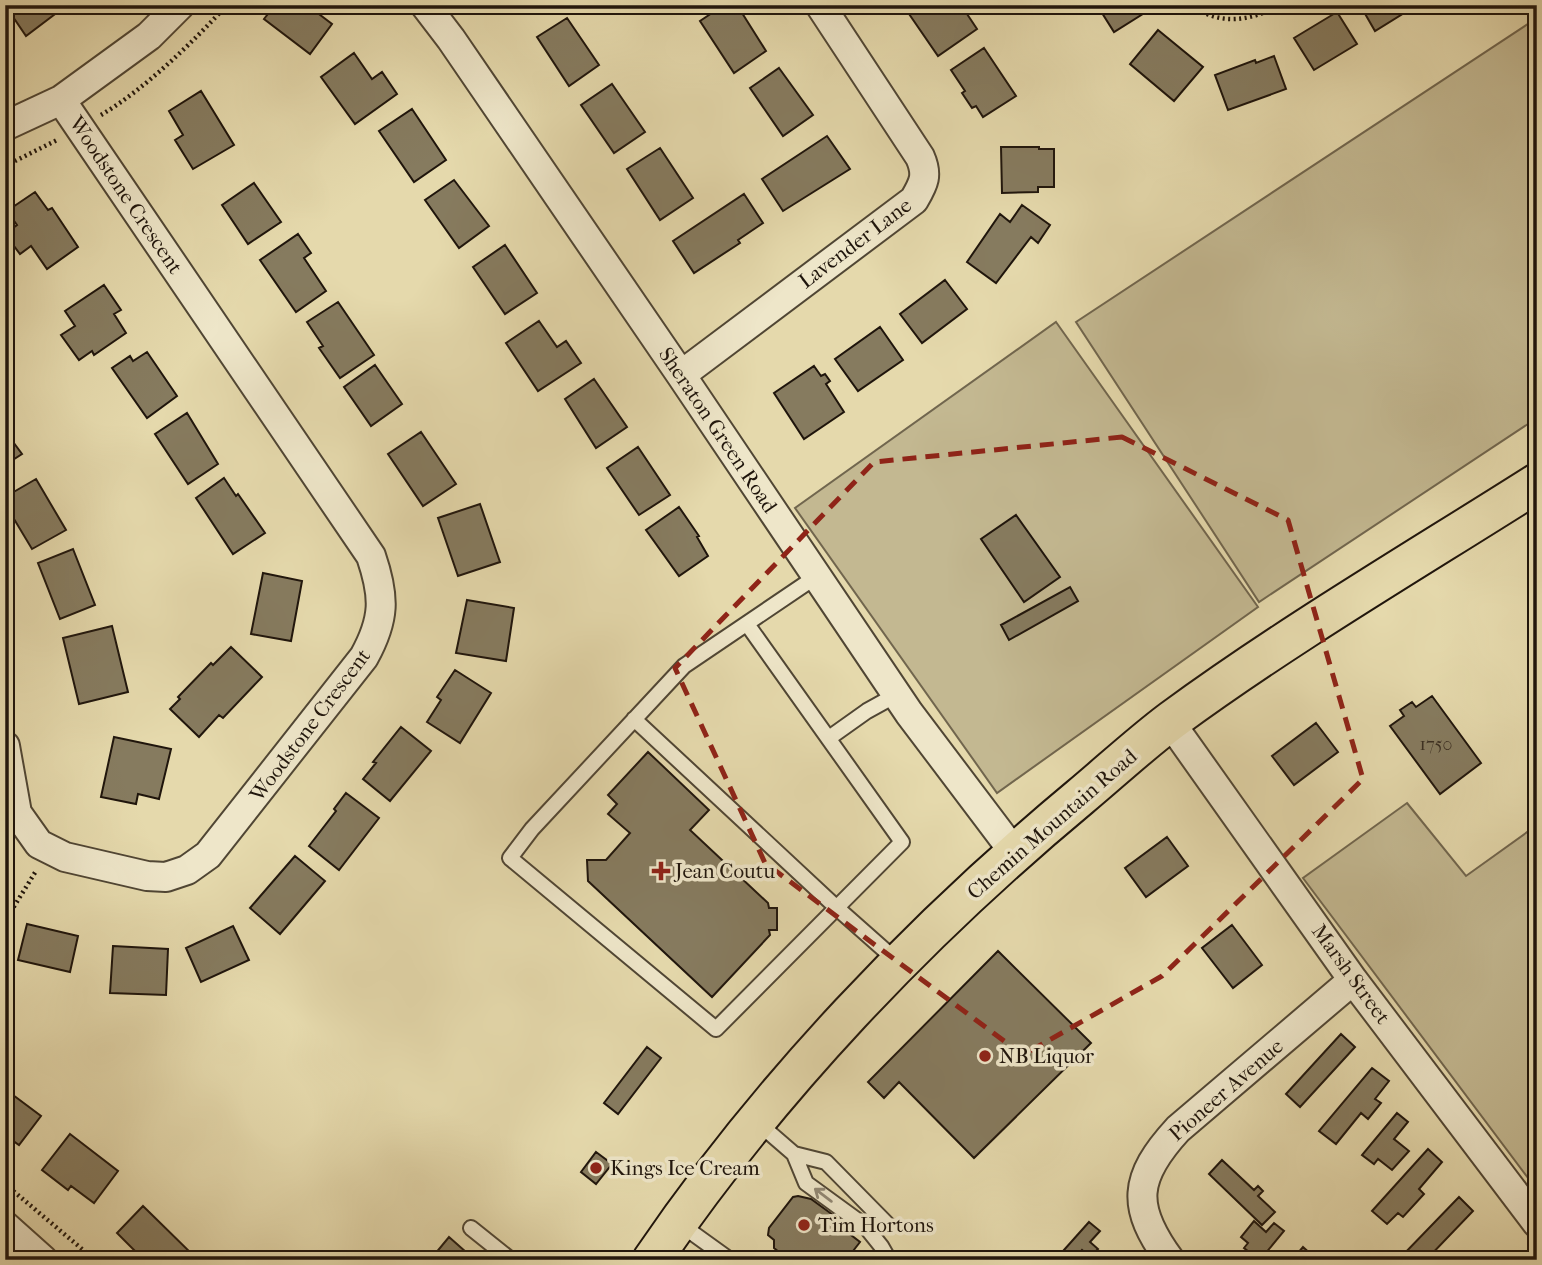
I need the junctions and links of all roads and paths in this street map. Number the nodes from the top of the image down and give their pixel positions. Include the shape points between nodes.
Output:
1 (180, 5) edge
2 (226, 5) edge
3 (425, 5) edge
4 (820, 5) edge
5 (1193, 5) edge
6 (1280, 5) edge
7 (61, 100) junction
8 (5, 126) edge
9 (80, 127) junction
10 (5, 166) edge
11 (681, 374) junction
12 (1537, 483) edge
13 (817, 576) junction
14 (747, 624) junction
15 (896, 695) junction
16 (635, 719) junction
17 (1170, 722) junction
18 (829, 738) junction
19 (5, 746) edge
20 (49, 851) junction
21 (1014, 852) junction
22 (837, 908) junction
23 (5, 920) edge
24 (900, 964) junction
25 (1353, 980) junction
26 (756, 1121) junction
27 (794, 1154) junction
28 (5, 1184) edge
29 (677, 1222) junction
30 (1537, 1223) edge
31 (5, 1226) edge
32 (889, 1226) dead end
33 (471, 1228) dead end
34 (879, 1253) edge
35 (43, 1260) edge
36 (95, 1260) edge
37 (512, 1260) edge
38 (652, 1260) edge
39 (730, 1260) edge
40 (889, 1260) edge
41 (1170, 1260) edge

1 - 7 street via 149,36
2 - 9 path via 152,76
3 - 11 street, Sheraton Green Road
4 - 11 street, Lavender Lane via 920,157 925,169 923,185 914,200
5 - 6 path via 1220,19 1242,19
7 - 8 street
7 - 9 street, Woodstone Crescent
9 - 10 path
9 - 20 street, Woodstone Crescent via 371,556 380,582 382,613 377,635 364,657 208,855 187,870 166,877
11 - 13 street, Sheraton Green Road
12 - 17 main road, Chemin Mountain Road via 1291,639
13 - 14 lane
13 - 15 street, Sheraton Green Road
14 - 16 lane via 684,666
14 - 18 lane
15 - 18 lane
15 - 21 street, Sheraton Green Road
16 - 22 lane
16 - 22 lane via 510,858 716,1029
17 - 21 main road, Chemin Mountain Road
17 - 25 street, Marsh Street
18 - 22 lane via 902,842
19 - 20 street, Woodstone Crescent via 17,813 30,834
20 - 23 path
21 - 24 main road, Chemin Mountain Road
22 - 24 lane
24 - 26 main road, Chemin Mountain Road
25 - 30 street, Marsh Street
25 - 41 street, Pioneer Avenue via 1161,1148 1142,1192 1144,1216
26 - 27 lane
26 - 29 main road, Chemin Mountain Road
27 - 32 lane via 826,1162
34 -> 27 lane via 865,1226 806,1183
28 - 36 path
29 - 38 main road, Chemin Mountain Road
29 - 39 lane
31 - 35 street
33 - 37 lane
34 - 40 lane

